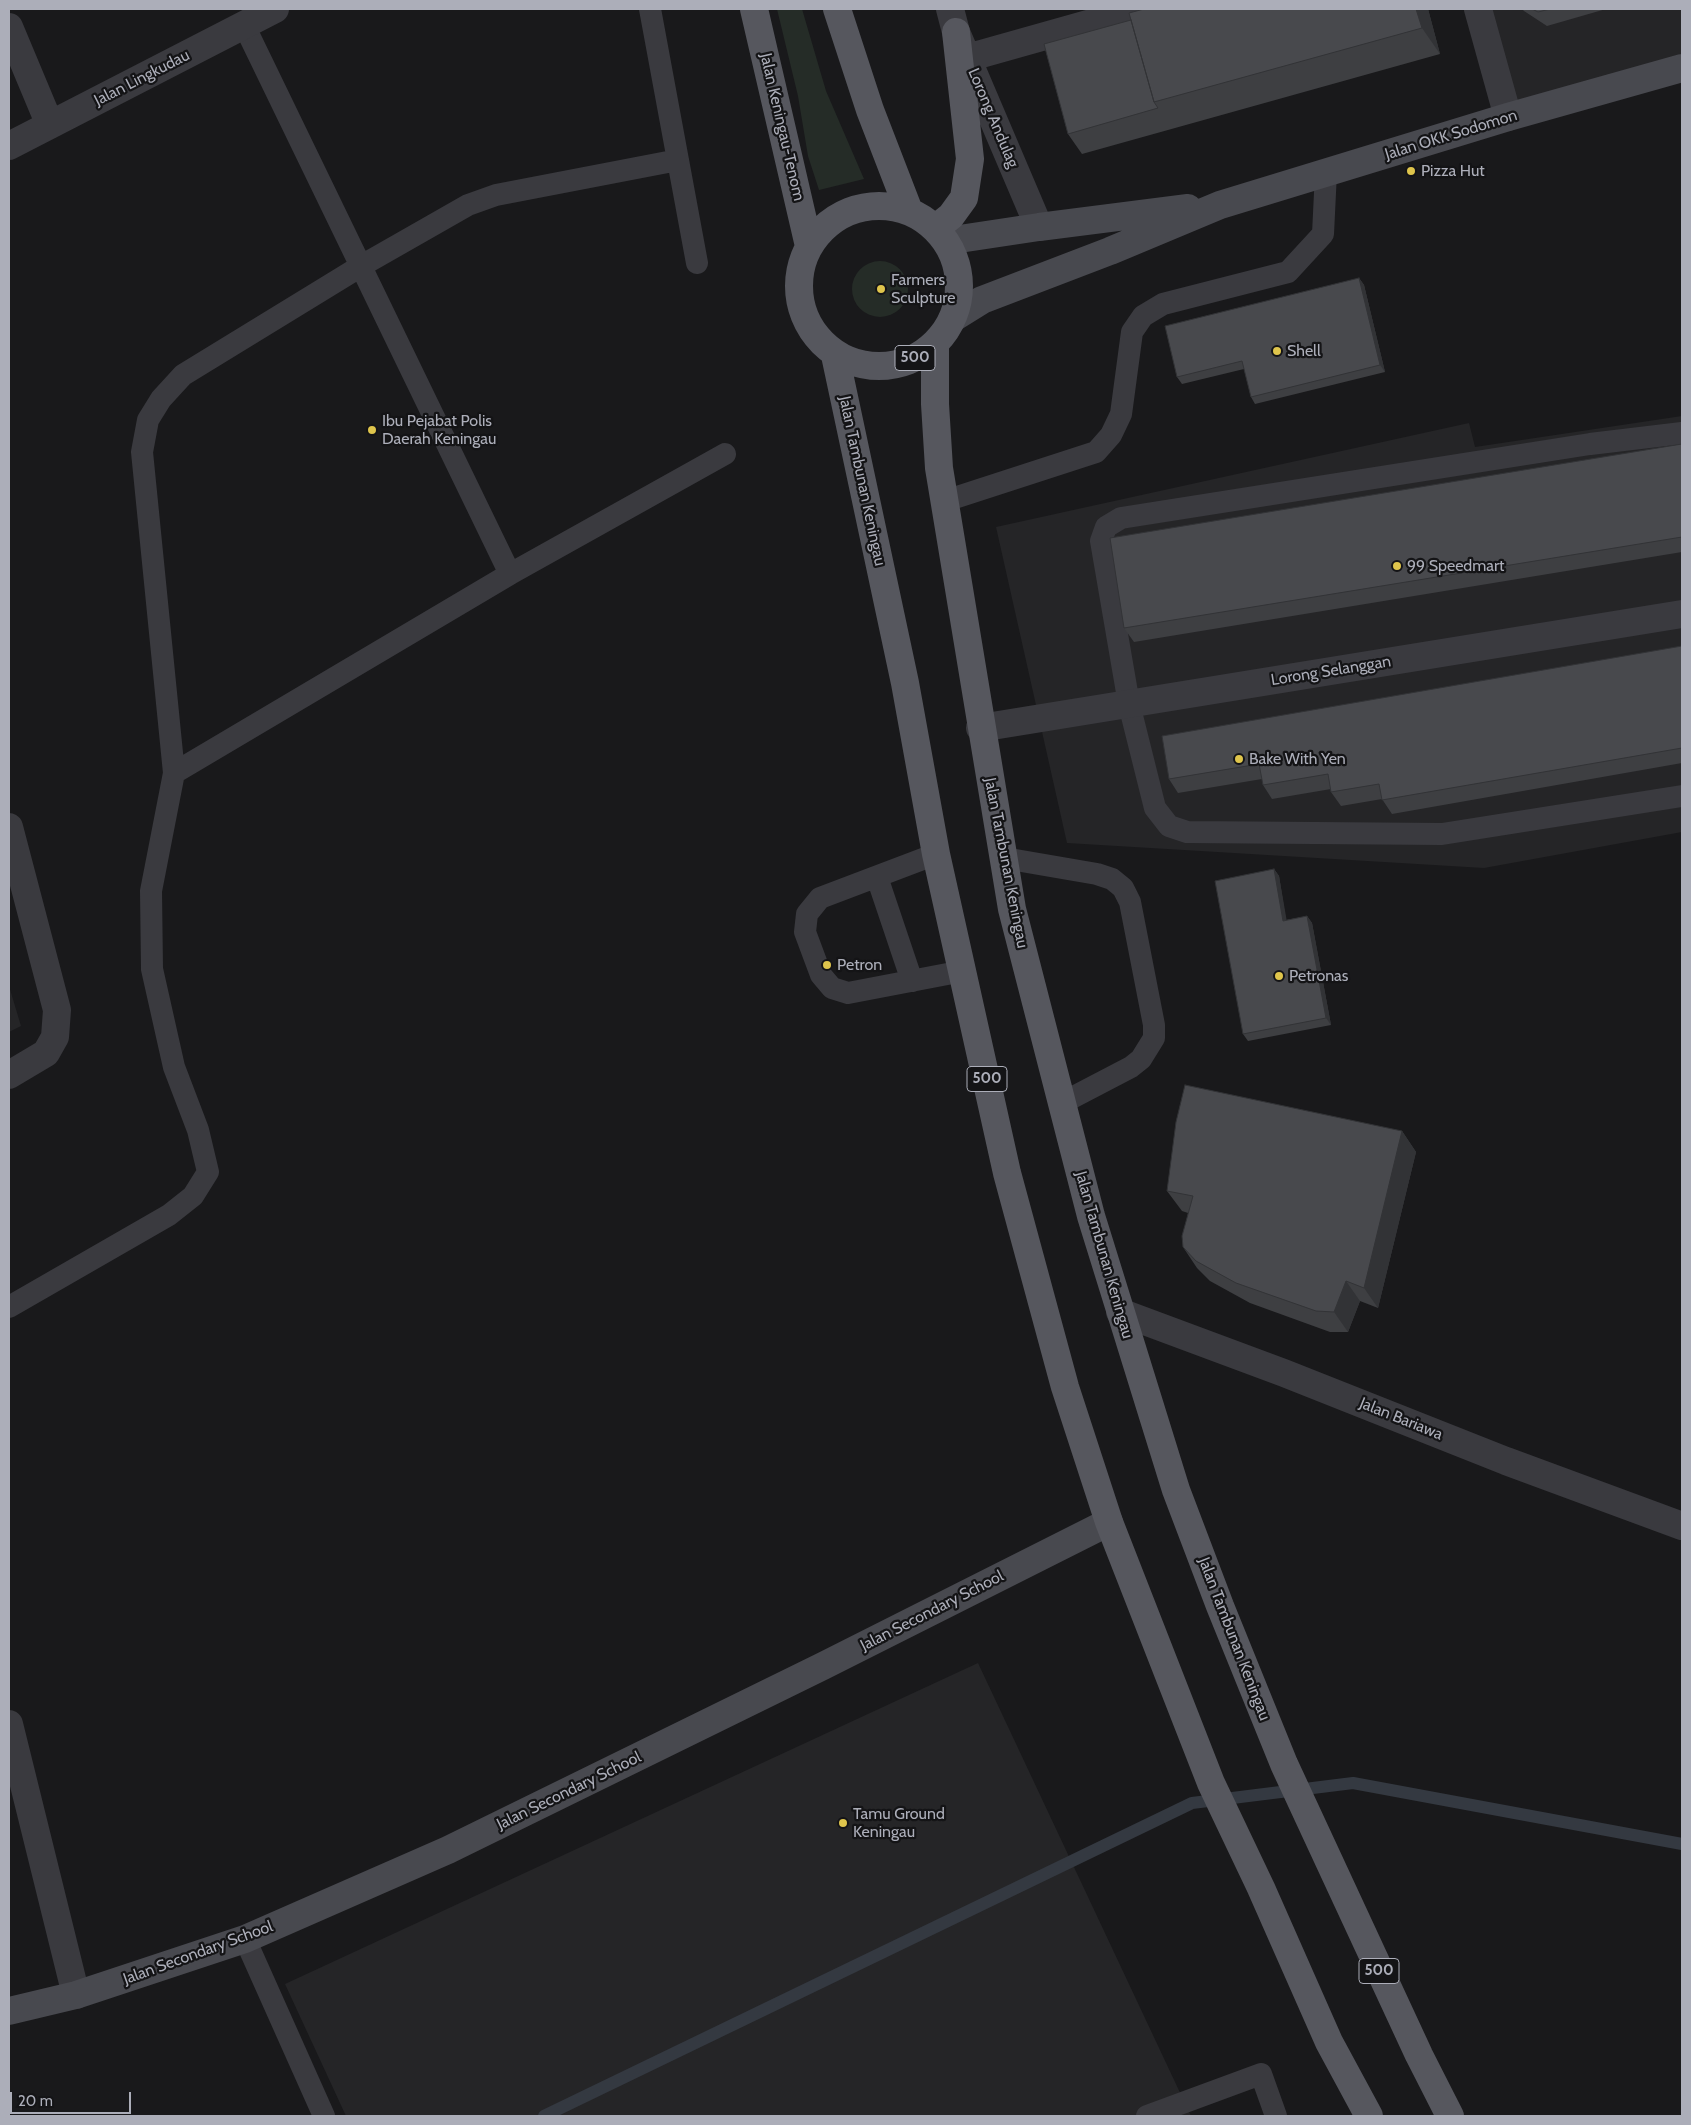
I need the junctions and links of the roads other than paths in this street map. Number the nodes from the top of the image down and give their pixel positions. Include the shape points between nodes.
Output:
1 (275, 9) edge
2 (650, 9) edge
3 (754, 9) edge
4 (837, 9) edge
5 (1140, 9) edge
6 (1478, 9) edge
7 (953, 20) edge
8 (244, 25) junction
9 (9, 27) edge
10 (967, 58) junction
11 (1682, 68) edge
12 (1508, 117) junction
13 (50, 125) junction
14 (9, 146) edge
15 (678, 160) junction
16 (1326, 172) junction
17 (1220, 204) junction
18 (908, 211) junction
19 (1039, 227) junction
20 (941, 235) junction
21 (808, 246) junction
22 (697, 263) dead end
23 (361, 266) junction
24 (953, 318) junction
25 (935, 344) junction
26 (835, 355) junction
27 (1682, 432) edge
28 (725, 454) dead end
29 (945, 501) junction
30 (510, 574) junction
31 (1682, 614) edge
32 (1129, 704) junction
33 (980, 728) junction
34 (174, 773) junction
35 (1682, 796) edge
36 (9, 827) edge
37 (936, 854) junction
38 (1004, 858) junction
39 (877, 877) junction
40 (963, 971) junction
41 (912, 981) junction
42 (9, 1075) edge
43 (1062, 1103) junction
44 (9, 1307) edge
45 (1120, 1312) junction
46 (1109, 1522) junction
47 (1682, 1526) edge
48 (9, 1724) edge
49 (245, 1939) junction
50 (76, 1995) junction
51 (9, 2011) edge
52 (1419, 2056) junction
53 (324, 2116) edge
54 (1147, 2116) edge
55 (1276, 2116) edge
56 (1369, 2116) edge
57 (1450, 2116) edge
58 (1464, 2116) edge

1 - 8 street, Jalan Lingkudau
2 - 15 lane
3 - 21 main road, Jalan Keningau-Tenom
4 - 18 main road
5 - 10 street
6 - 12 street
7 - 10 street, Lorong Andulag
7 - 20 main road via 970,159 964,198
8 - 13 street, Jalan Lingkudau
8 - 23 lane
9 - 13 street
10 - 19 street, Lorong Andulag
11 - 12 street, Jalan OKK Sodomon
12 - 16 street, Jalan OKK Sodomon
13 - 14 street, Jalan Lingkudau
15 - 22 lane
15 - 23 lane via 496,195 468,205
16 - 17 street, Jalan OKK Sodomon
16 - 29 lane via 1323,234 1288,272 1163,304 1143,316 1132,332 1121,414 1111,435 1096,452
17 - 19 street
17 - 24 street via 1110,252 982,300
18 - 20 main road, 500
18 - 21 main road, 500 via 886,206 863,207 842,214 823,228
19 - 20 street
20 - 24 main road, 500 via 957,266 960,292
21 - 26 main road, 500 via 800,269 798,294 804,318 816,339
23 - 30 lane
23 - 34 lane via 183,375 161,399 148,420 142,452
24 - 25 main road, 500
25 - 26 main road, 500 via 917,357 897,365 876,368 854,364
25 - 29 main road, Jalan Tambunan Keningau / 500 via 938,459
26 - 37 main road, Jalan Tambunan Keningau / 500 via 906,683
27 - 32 lane via 1121,518 1106,527 1101,541
28 - 30 lane
29 - 33 main road, Jalan Tambunan Keningau / 500
30 - 34 lane
31 - 32 street, Lorong Selanggan
32 - 33 street, Lorong Selanggan
32 - 35 lane via 1155,808 1169,826 1188,832 1442,834
33 - 38 main road, Jalan Tambunan Keningau / 500
34 - 44 lane via 151,891 152,969 174,1067 198,1130 208,1172 193,1196 169,1215
36 - 42 street via 56,1010 55,1037 46,1053
37 - 39 lane
37 - 40 main road, Jalan Tambunan Keningau / 500
38 - 43 main road, Jalan Tambunan Keningau / 500 via 1012,909
38 - 43 lane via 1098,874 1123,888 1130,902 1154,1038 1141,1059 1131,1067
39 - 41 lane
39 - 41 lane via 820,898 808,914 805,932 821,975 832,988 848,993
40 - 41 lane
40 - 46 main road, Jalan Tambunan Keningau / 500 via 1007,1173 1064,1387
43 - 45 main road, Jalan Tambunan Keningau / 500
45 - 47 street, Jalan Bariawa
45 - 52 main road, Jalan Tambunan Keningau / 500 via 1180,1499 1220,1606 1284,1764
46 - 49 street, Jalan Secondary School via 448,1850
46 - 56 main road, Jalan Tambunan Keningau / 500 via 1211,1783 1329,2042
48 - 50 street
49 - 50 street, Jalan Secondary School
49 - 53 lane
50 - 51 street, Jalan Secondary School
52 - 57 main road, Jalan Tambunan Keningau / 500
52 - 58 main road
54 - 55 lane via 1261,2074

